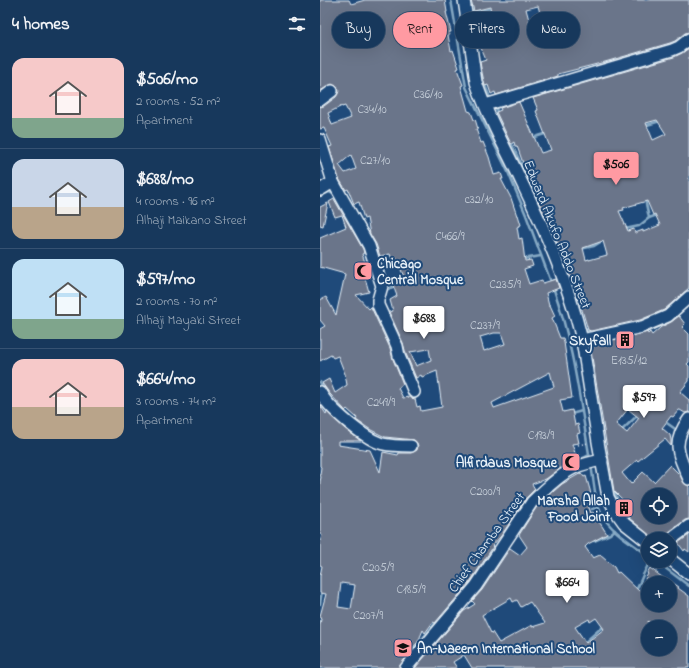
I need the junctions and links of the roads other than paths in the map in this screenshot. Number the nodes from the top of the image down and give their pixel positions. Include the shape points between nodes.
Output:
1 (464, 0) edge
2 (689, 39) edge
3 (332, 91) dead end
4 (320, 100) edge
5 (485, 105) junction
6 (320, 140) edge
7 (333, 182) junction
8 (320, 190) edge
9 (689, 298) edge
10 (582, 340) junction
11 (320, 392) edge
12 (414, 392) dead end
13 (689, 419) edge
14 (411, 446) dead end
15 (594, 462) junction
16 (689, 480) edge
17 (689, 526) edge
18 (677, 535) edge
19 (641, 536) edge
20 (677, 566) edge
21 (689, 574) edge
22 (406, 668) edge

1 - 5 street, Edward Akufo Addo Street via 476,82
2 - 5 street via 659,54
3 - 4 street
5 - 10 street, Edward Akufo Addo Street via 546,237 570,297
6 - 7 street
7 - 8 street
7 - 12 street via 369,246 382,286 378,305
9 - 10 street via 668,316 649,325
10 - 15 street, Edward Akufo Addo Street
11 - 14 street via 323,399 346,421 369,438 384,444
13 - 16 street via 678,437 677,444
15 - 19 street, Edward Akufo Addo Street via 616,512 624,523
15 - 22 street, Chief Chamba Street via 572,468 532,502 476,586
17 - 18 street
20 - 21 street

